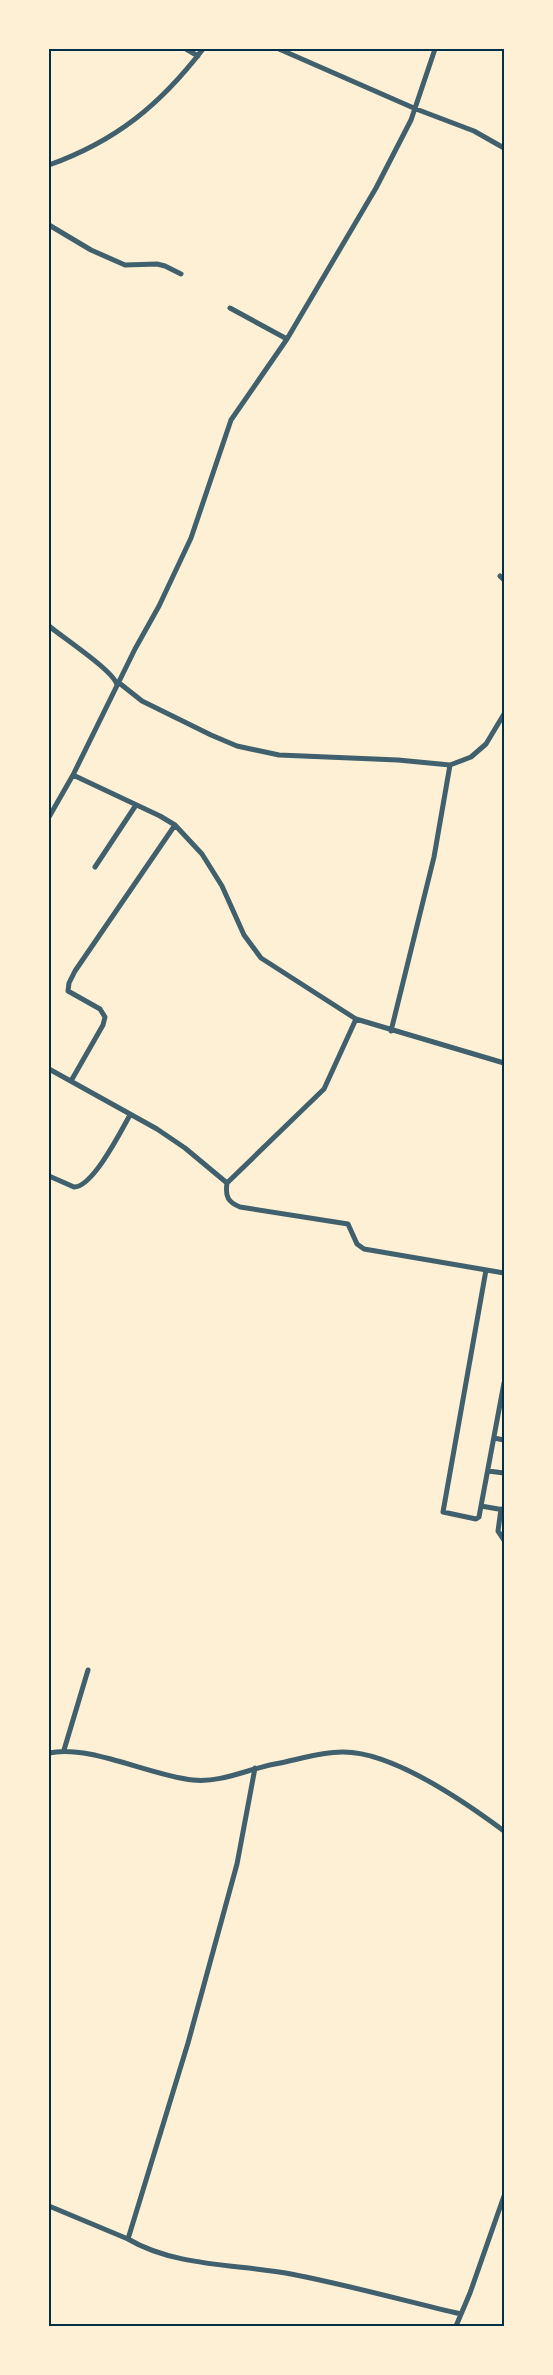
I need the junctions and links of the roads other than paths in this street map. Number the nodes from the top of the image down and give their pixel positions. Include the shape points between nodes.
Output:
1 (186, 49) edge
2 (203, 49) edge
3 (279, 49) edge
4 (435, 49) edge
5 (198, 56) junction
6 (416, 108) junction
7 (504, 148) edge
8 (49, 165) edge
9 (49, 224) edge
10 (181, 274) dead end
11 (230, 308) dead end
12 (286, 339) junction
13 (49, 626) edge
14 (118, 684) junction
15 (504, 714) edge
16 (502, 727) edge
17 (450, 765) junction
18 (73, 776) junction
19 (136, 805) junction
20 (49, 817) edge
21 (175, 825) junction
22 (94, 867) dead end
23 (356, 1018) junction
24 (392, 1031) junction
25 (504, 1063) edge
26 (49, 1069) edge
27 (71, 1081) junction
28 (130, 1115) junction
29 (49, 1176) edge
30 (226, 1183) junction
31 (486, 1270) junction
32 (504, 1273) edge
33 (504, 1383) edge
34 (494, 1438) junction
35 (504, 1440) edge
36 (488, 1471) junction
37 (504, 1474) edge
38 (482, 1506) junction
39 (503, 1510) edge
40 (504, 1540) edge
41 (88, 1670) dead end
42 (64, 1750) junction
43 (49, 1753) edge
44 (256, 1768) junction
45 (504, 1831) edge
46 (504, 2196) edge
47 (49, 2206) edge
48 (128, 2239) junction
49 (461, 2314) junction
50 (456, 2326) edge

1 - 5 street
2 - 5 street
3 - 6 street
4 - 6 street
5 - 8 street via 179,81 128,126
6 - 7 street via 474,131
6 - 12 street via 376,188
9 - 10 street via 125,266 157,264
11 - 12 street
12 - 14 street via 231,420 191,538
13 - 14 street
14 - 17 street via 173,718 258,751
14 - 18 street
15 - 16 street
16 - 17 street via 471,757
17 - 24 street via 434,857
18 - 19 street
18 - 20 street
19 - 21 street
19 - 22 street
21 - 23 street via 202,854 222,886 244,935 261,958
21 - 27 street via 69,983 68,991 100,1009 105,1017
23 - 24 street
23 - 30 street via 324,1089
24 - 25 street
26 - 27 street
27 - 28 street
28 - 29 street via 84,1184 74,1187
28 - 30 street via 185,1148
30 - 31 street via 226,1196 240,1207 348,1224 357,1244 364,1249
31 - 32 street
31 - 38 street via 442,1510 445,1514 476,1519 480,1517
33 - 34 street
34 - 35 street
34 - 36 street
36 - 37 street
36 - 38 street
38 - 39 street
39 - 40 street via 498,1531
41 - 42 street
42 - 43 street
42 - 44 street via 194,1780 220,1778
44 - 45 street via 326,1753 355,1753 412,1772
44 - 48 street via 234,1873 188,2043
46 - 49 street
47 - 48 street
48 - 49 street via 140,2246 193,2260 291,2274
49 - 50 street

